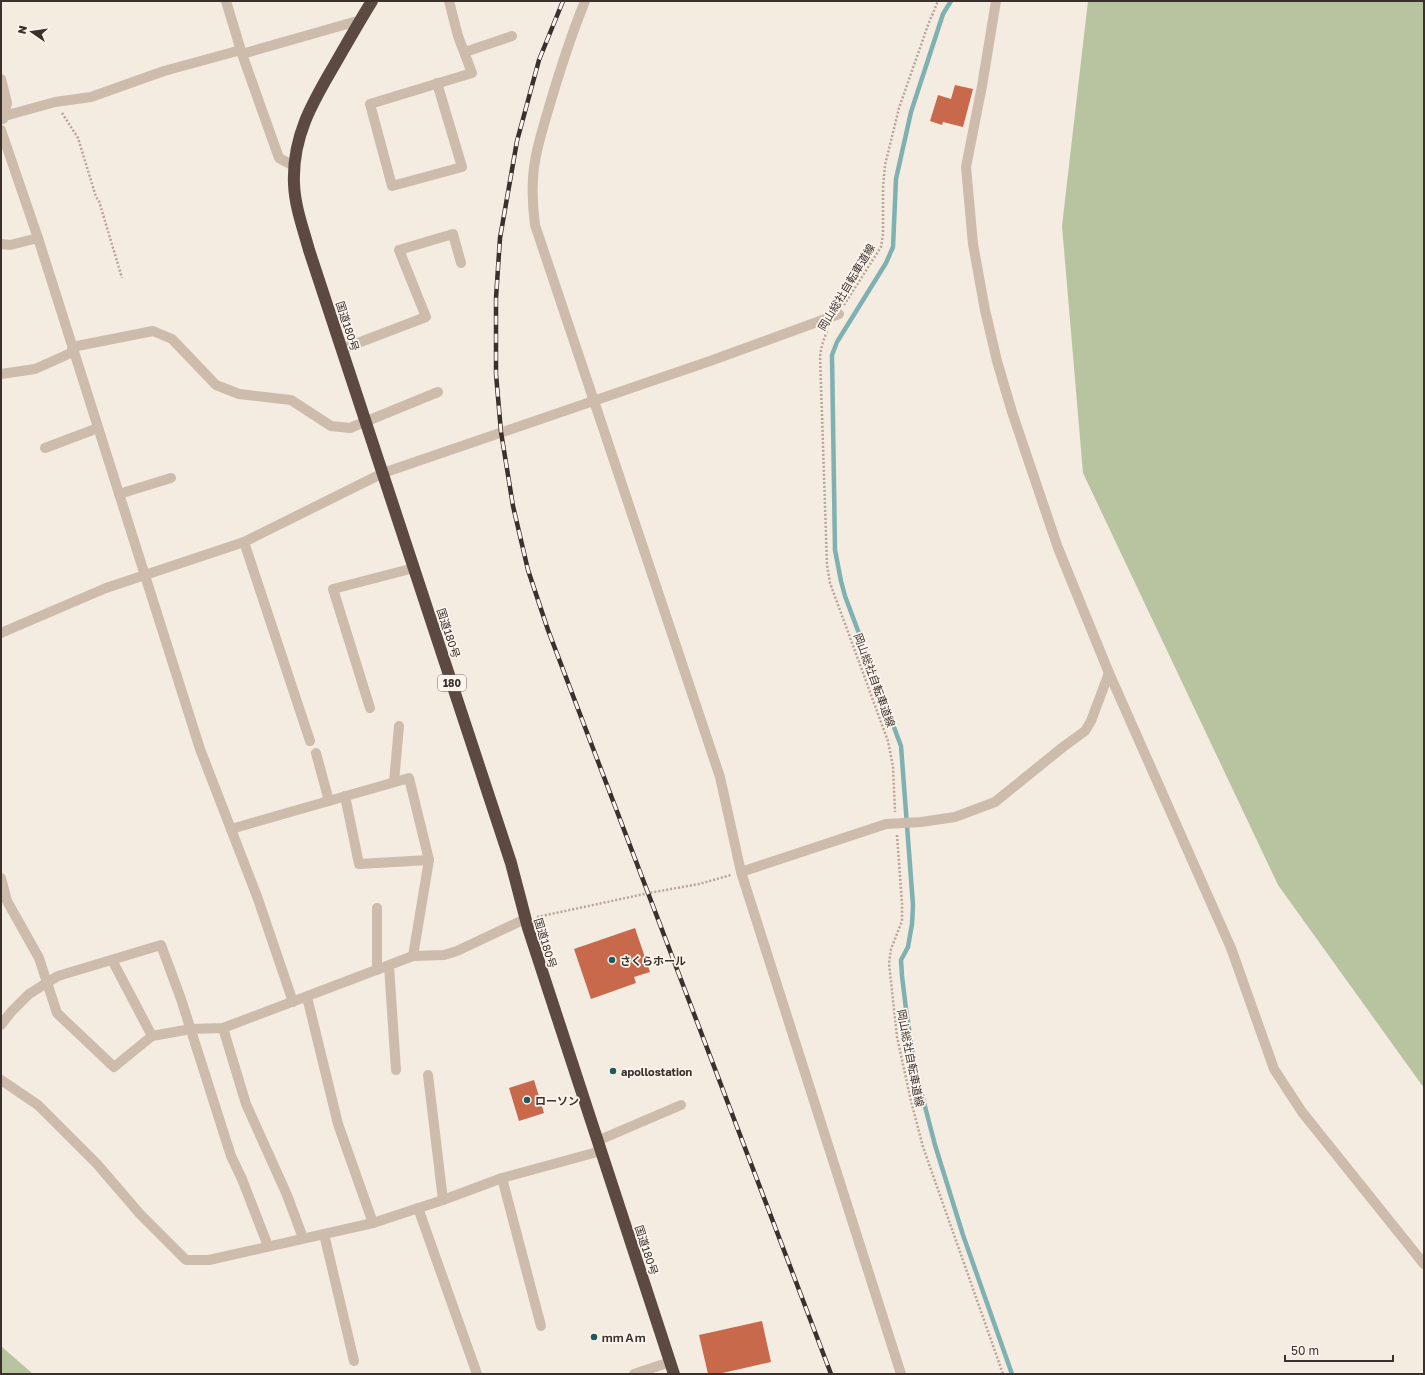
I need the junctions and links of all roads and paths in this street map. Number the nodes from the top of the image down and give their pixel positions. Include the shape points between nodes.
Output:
1 (226, 1) edge
2 (372, 1) edge
3 (449, 1) edge
4 (585, 1) edge
5 (938, 1) edge
6 (996, 1) edge
7 (361, 20) junction
8 (512, 36) dead end
9 (242, 52) junction
10 (464, 52) junction
11 (1, 78) edge
12 (437, 84) junction
13 (55, 102) junction
14 (2, 118) edge
15 (1, 130) edge
16 (294, 166) junction
17 (38, 238) junction
18 (1, 244) edge
19 (461, 263) dead end
20 (122, 278) dead end
21 (839, 314) junction
22 (342, 349) junction
23 (72, 350) junction
24 (1, 374) edge
25 (438, 392) dead end
26 (594, 401) junction
27 (366, 422) junction
28 (98, 428) junction
29 (45, 448) dead end
30 (383, 473) junction
31 (171, 478) dead end
32 (119, 494) junction
33 (244, 542) junction
34 (414, 568) junction
35 (146, 576) junction
36 (1, 633) edge
37 (1109, 673) junction
38 (370, 708) dead end
39 (399, 726) dead end
40 (310, 741) dead end
41 (316, 754) dead end
42 (394, 782) junction
43 (345, 796) junction
44 (329, 801) junction
45 (896, 822) junction
46 (231, 829) junction
47 (429, 860) junction
48 (742, 872) junction
49 (1, 878) edge
50 (4, 902) edge
51 (378, 908) dead end
52 (525, 919) junction
53 (413, 956) junction
54 (112, 960) junction
55 (389, 966) junction
56 (377, 970) junction
57 (47, 984) junction
58 (307, 997) junction
59 (293, 1002) junction
60 (1, 1024) edge
61 (223, 1028) junction
62 (191, 1029) junction
63 (152, 1036) junction
64 (396, 1070) dead end
65 (428, 1075) dead end
66 (1, 1080) edge
67 (681, 1105) dead end
68 (599, 1146) junction
69 (502, 1178) junction
70 (443, 1200) junction
71 (418, 1208) junction
72 (373, 1223) junction
73 (324, 1234) junction
74 (303, 1238) junction
75 (268, 1246) junction
76 (1424, 1264) edge
77 (541, 1326) dead end
78 (354, 1361) dead end
79 (670, 1362) junction
80 (477, 1374) edge
81 (634, 1374) edge
82 (674, 1374) edge
83 (900, 1374) edge
84 (1003, 1374) edge

1 - 9 street
2 - 7 highway, 国道180号 / 180
3 - 10 street
4 - 26 street via 572,34 536,154 532,204 537,232
5 - 21 path, 岡山総社自転車道線 via 899,108 885,165 881,247
6 - 37 street via 966,167 973,244 985,310 1012,412 1058,548
7 - 9 street
7 - 16 highway, 国道180号 / 180 via 308,112
8 - 10 street
9 - 13 street via 164,71 91,97
9 - 16 street via 278,158
10 - 12 street via 472,73
11 - 14 street via 7,103
12 - 12 street via 370,104 392,186 462,167
13 - 14 street
13 - 20 path via 78,138
15 - 17 street
16 - 22 highway, 国道180号 / 180 via 296,205
17 - 18 street via 10,245
17 - 23 street
19 - 22 street via 453,234 399,250 426,317
21 - 26 street
21 - 45 path, 岡山総社自転車道線 via 828,329 820,356 826,565 830,583 888,741 893,767
22 - 27 highway, 国道180号 / 180
23 - 24 street via 35,369
23 - 27 street via 153,331 172,339 216,385 238,394 291,400 331,426 350,428
23 - 28 street
25 - 27 street
26 - 30 street
26 - 48 street via 720,777
27 - 30 highway, 国道180号 / 180
28 - 29 street
28 - 32 street
30 - 33 street
30 - 34 highway, 国道180号 / 180
31 - 32 street
32 - 35 street
33 - 35 street
33 - 40 street
34 - 38 street via 333,589
34 - 52 highway, 国道180号 / 180 via 511,863
35 - 36 street via 106,588
35 - 46 street via 200,749
37 - 45 street via 1091,721 1085,730 995,802 955,817 921,822
37 - 76 street via 1231,948 1274,1069 1302,1112
39 - 42 street
41 - 44 street
42 - 43 street
42 - 47 street via 409,778
43 - 44 street
43 - 47 street via 359,864
44 - 46 street
45 - 48 street
45 - 84 path, 岡山総社自転車道線 via 902,921 891,949 889,963 897,1037 923,1147
46 - 59 street
47 - 53 street
48 - 52 path via 699,884
48 - 83 street
49 - 50 street
50 - 57 street via 39,958
51 - 56 street
52 - 53 street via 457,952
52 - 68 highway, 国道180号 / 180
53 - 55 street
54 - 57 street via 58,976
54 - 62 street via 161,945
54 - 63 street
55 - 56 street
55 - 64 street
56 - 58 street
57 - 60 street via 29,994
57 - 63 street via 57,1012 114,1068
58 - 59 street
58 - 72 street via 338,1124
59 - 61 street
61 - 62 street
61 - 74 street via 246,1104 287,1195
62 - 63 street
62 - 75 street via 231,1156
65 - 70 street
66 - 75 street via 38,1105 186,1260 209,1260
67 - 68 street
68 - 69 street
68 - 79 highway, 国道180号 / 180
69 - 70 street
69 - 77 street
70 - 71 street
71 - 72 street
71 - 80 street
72 - 73 street
73 - 74 street
73 - 78 street
74 - 75 street
79 - 81 street
79 - 82 highway, 国道180号 / 180

